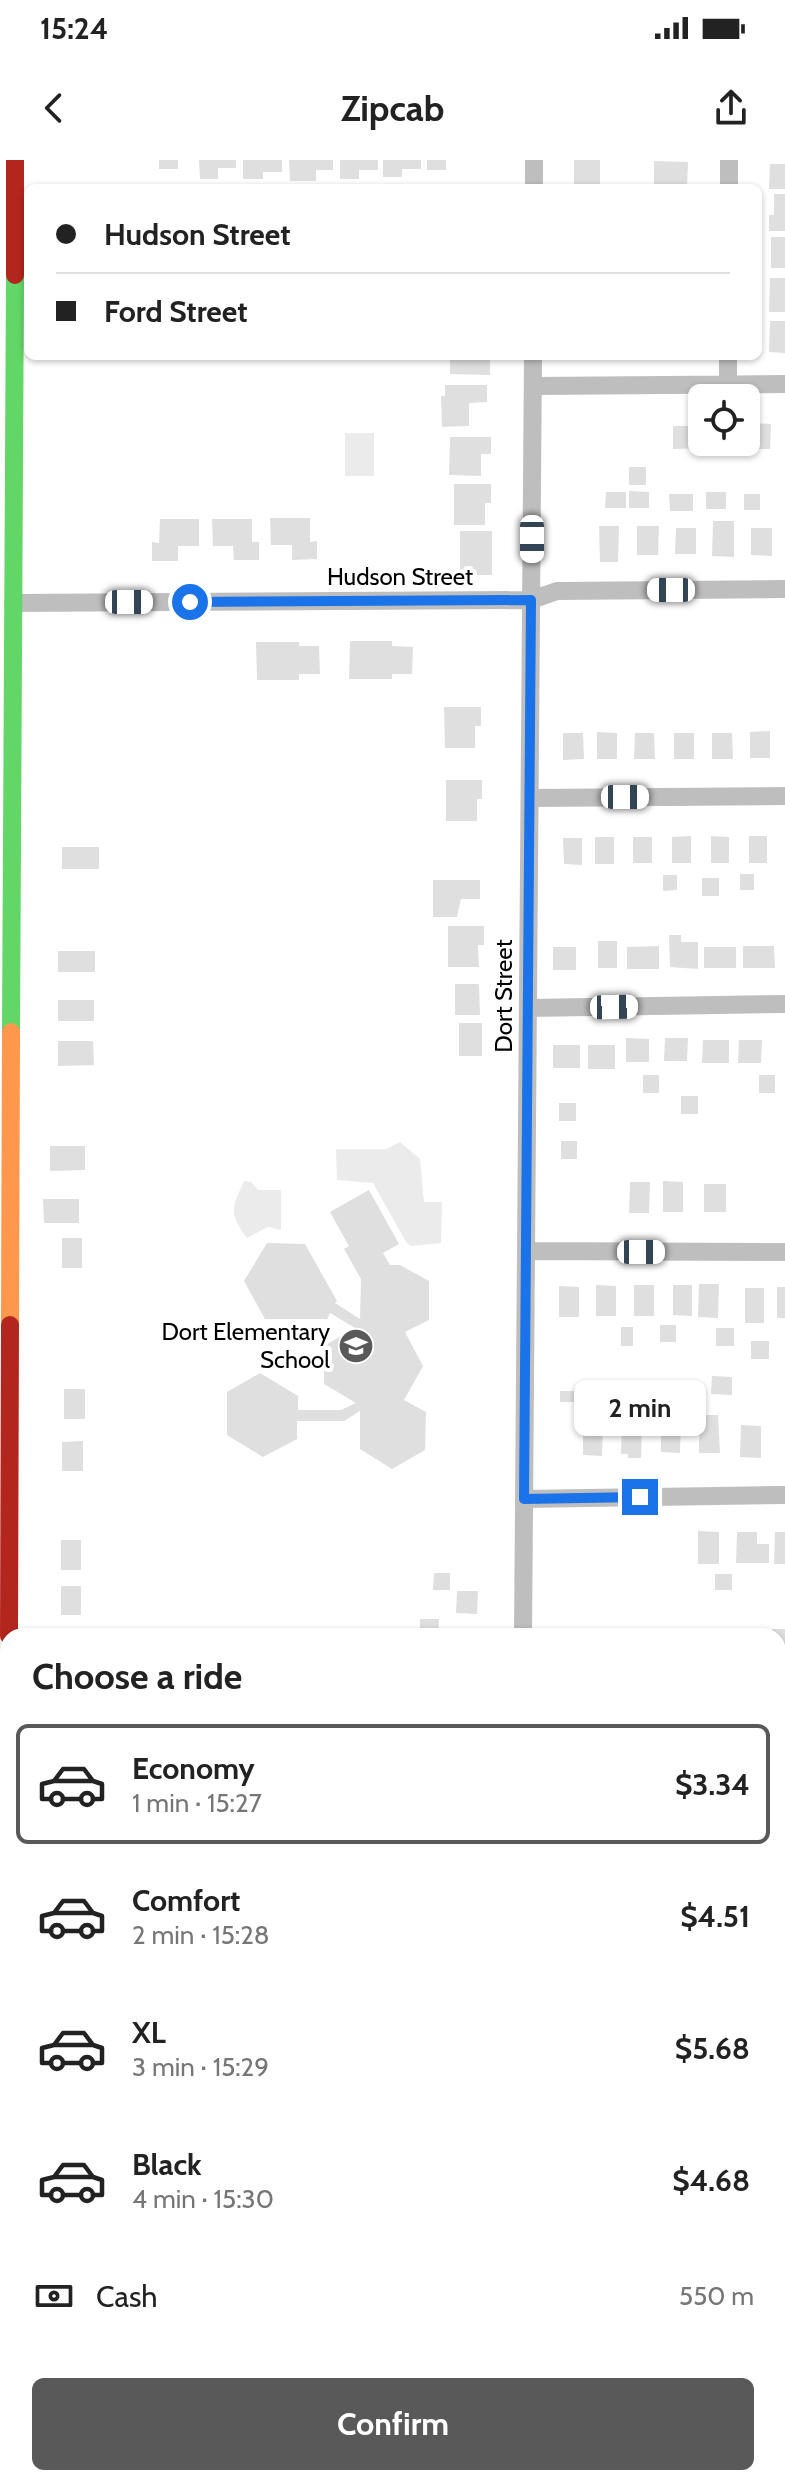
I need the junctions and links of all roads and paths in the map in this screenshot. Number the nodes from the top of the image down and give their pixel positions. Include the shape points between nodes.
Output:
1 (15, 160) edge
2 (534, 160) edge
3 (729, 160) edge
4 (534, 184) edge
5 (729, 184) edge
6 (7, 275) edge
7 (533, 360) edge
8 (728, 360) edge
9 (688, 384) edge
10 (728, 384) edge
11 (760, 384) edge
12 (785, 384) edge
13 (533, 386) junction
14 (6, 470) edge
15 (785, 589) edge
16 (531, 600) junction
17 (13, 603) junction
18 (6, 758) edge
19 (785, 796) edge
20 (530, 798) junction
21 (785, 1004) edge
22 (528, 1008) junction
23 (6, 1230) edge
24 (526, 1251) junction
25 (785, 1252) edge
26 (785, 1495) edge
27 (524, 1499) junction
28 (4, 1607) edge
29 (8, 1628) edge
30 (523, 1628) edge

1 - 6 street
2 - 4 street
3 - 5 street
6 - 14 street
7 - 13 street, Dort Street
8 - 10 street
9 - 13 street
11 - 12 street
13 - 16 street, Dort Street
14 - 17 street
15 - 16 street, Hudson Street via 557,591
16 - 17 street, Hudson Street
16 - 20 street, Dort Street
17 - 18 street
18 - 23 street
19 - 20 street
20 - 22 street, Dort Street
21 - 22 street
22 - 24 street, Dort Street
23 - 28 street
24 - 25 street
24 - 27 street, Dort Street
26 - 27 street
27 - 30 street, Dort Street
28 - 29 street

